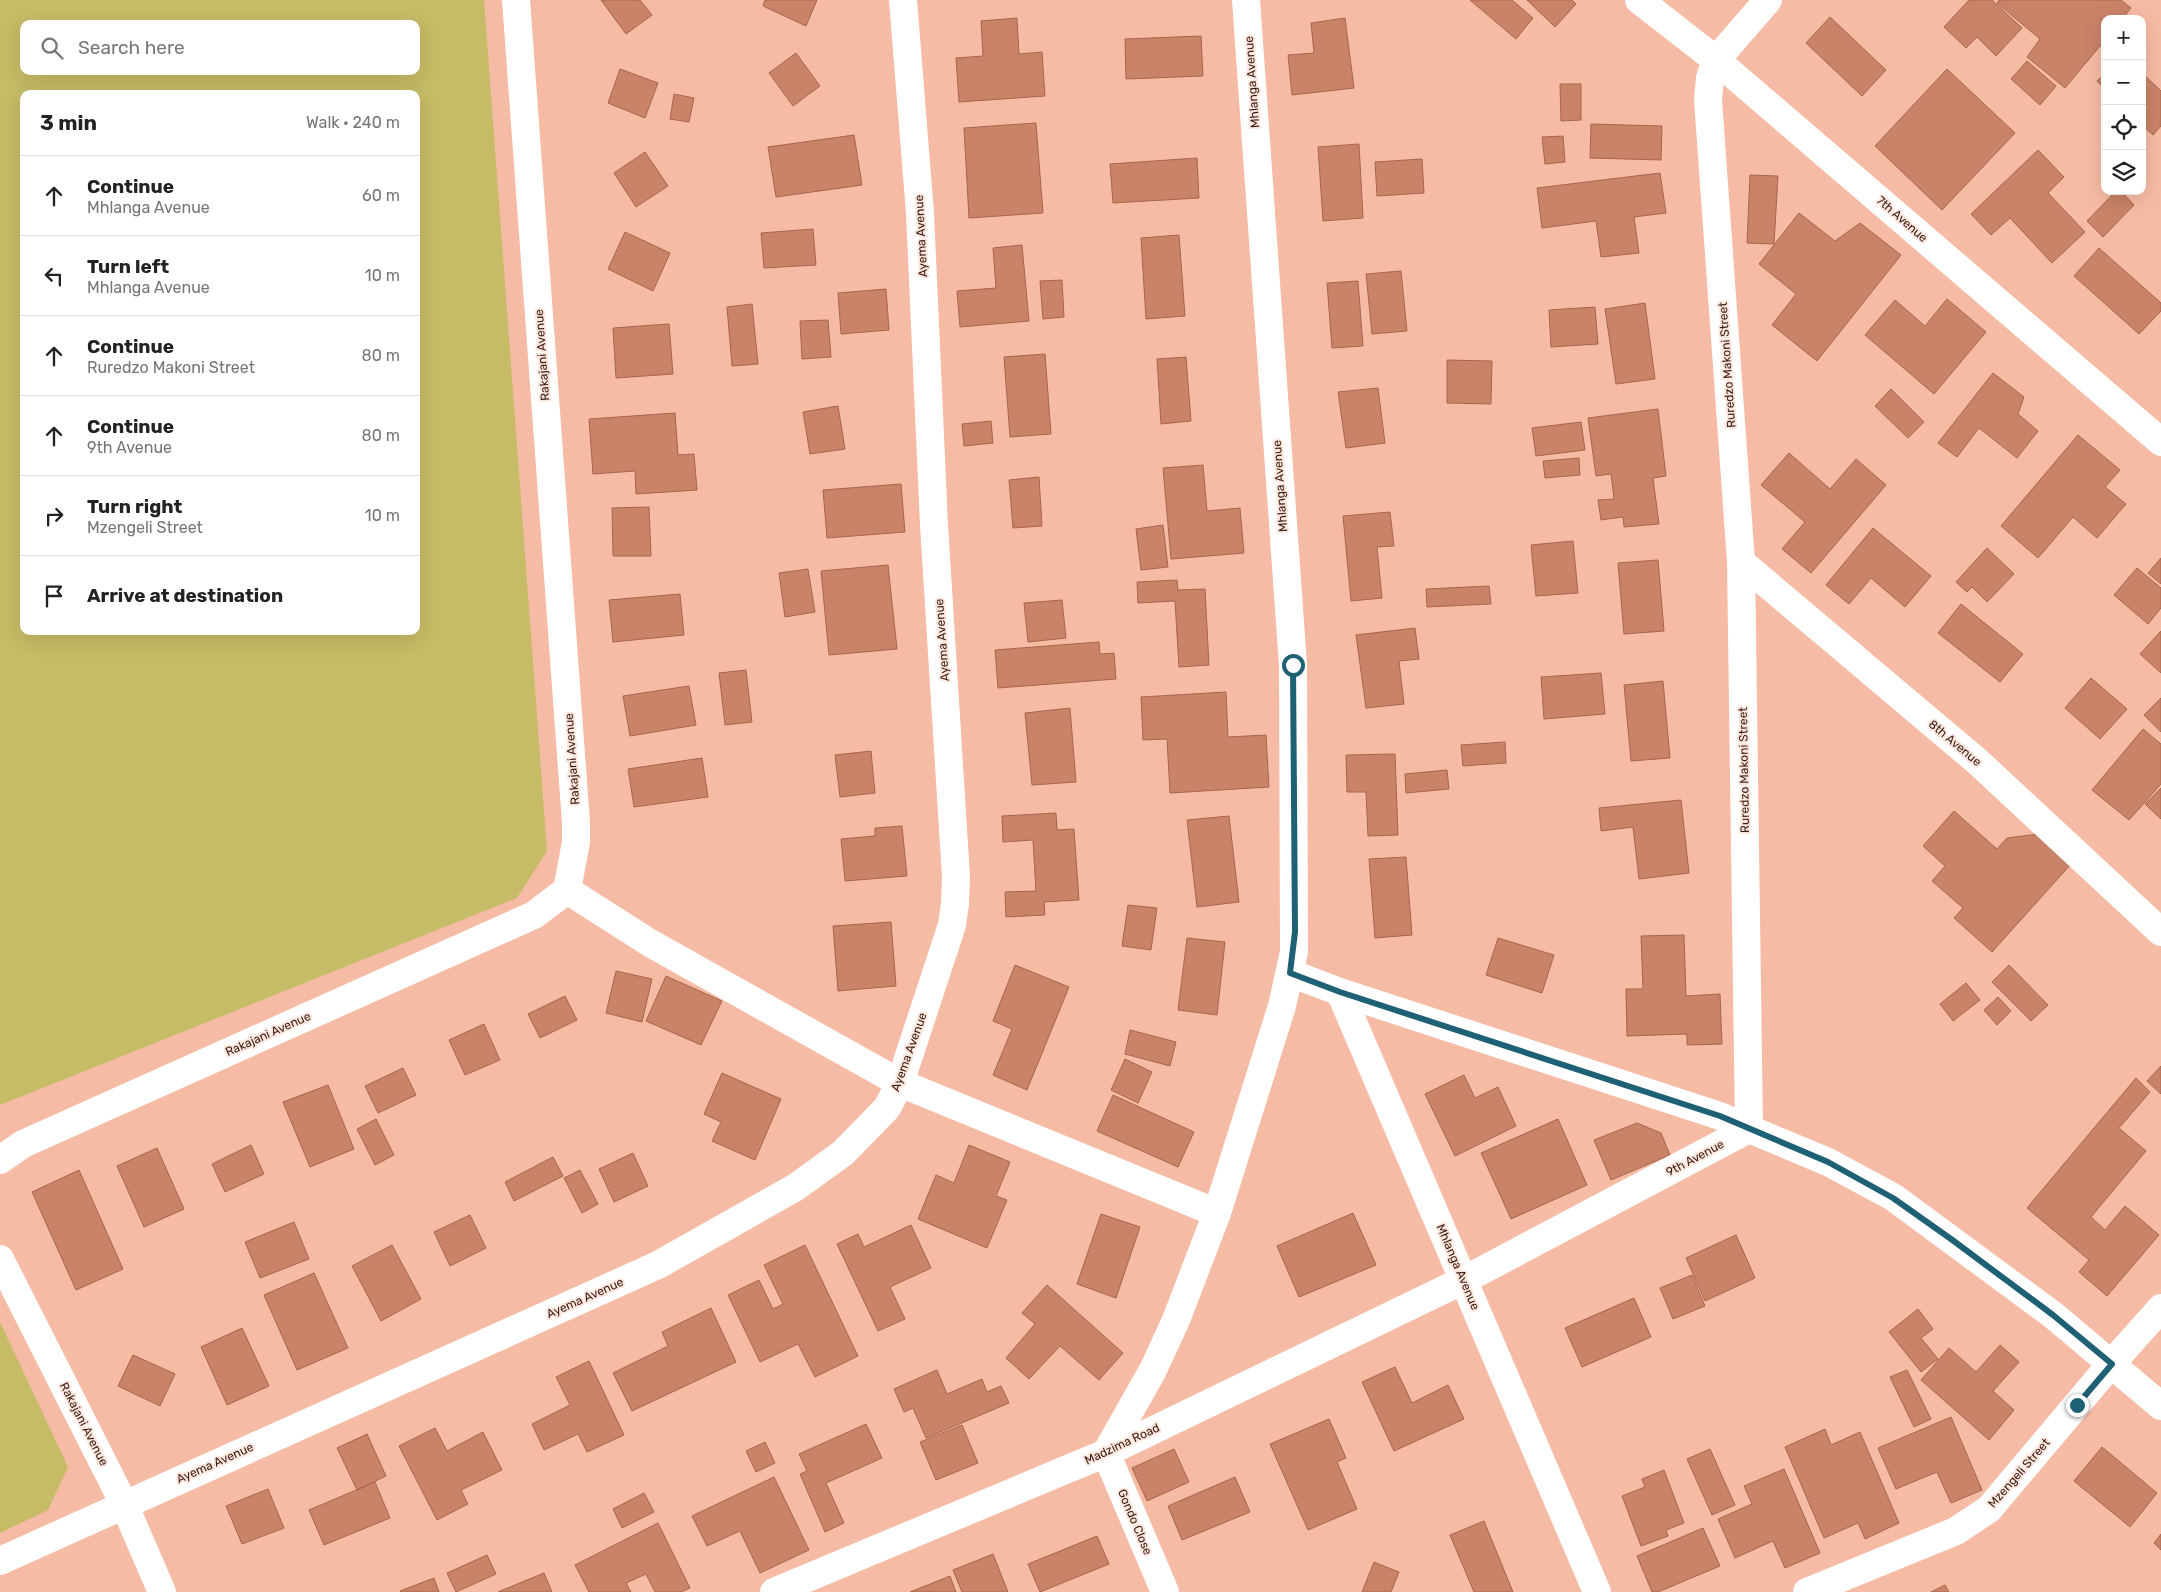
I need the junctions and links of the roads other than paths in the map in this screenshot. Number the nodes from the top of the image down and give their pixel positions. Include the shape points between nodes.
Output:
1 (516, 0) edge
2 (903, 0) edge
3 (1246, 0) edge
4 (1639, 0) edge
5 (1768, 0) edge
6 (1716, 60) junction
7 (2161, 442) edge
8 (1742, 562) junction
9 (567, 890) junction
10 (2161, 932) edge
11 (1290, 973) junction
12 (1340, 992) junction
13 (900, 1083) junction
14 (1749, 1129) junction
15 (0, 1160) edge
16 (1217, 1212) junction
17 (0, 1259) edge
18 (1464, 1280) junction
19 (2161, 1308) edge
20 (2112, 1364) junction
21 (2161, 1406) edge
22 (1106, 1453) junction
23 (124, 1504) junction
24 (0, 1560) edge
25 (162, 1592) edge
26 (774, 1592) edge
27 (1165, 1592) edge
28 (1597, 1592) edge
29 (1807, 1592) edge

1 - 9 street, Rakajani Avenue via 576,824
2 - 13 street, Ayema Avenue via 920,214 934,525 956,877 952,925
3 - 11 street, Mhlanga Avenue via 1293,665 1295,932
4 - 6 street, 7th Avenue
5 - 6 street, Ruredzo Makoni Street
6 - 7 street, 7th Avenue
6 - 8 street, Ruredzo Makoni Street via 1708,100
8 - 10 street, 8th Avenue via 1978,762
8 - 14 street, Ruredzo Makoni Street
9 - 13 street via 650,943
9 - 15 street, Rakajani Avenue via 534,915 23,1144
11 - 12 street
11 - 16 street, Mhlanga Avenue
12 - 14 street via 1720,1116
12 - 18 street, Mhlanga Avenue
13 - 16 street
13 - 23 street, Ayema Avenue via 887,1108 844,1153 796,1187 658,1265
14 - 18 street, 9th Avenue
14 - 20 street via 1828,1162 1893,1198 2053,1315
16 - 22 street, Mhlanga Avenue via 1169,1336
17 - 23 street, Rakajani Avenue
18 - 22 street, Madzima Road
18 - 28 street, Mhlanga Avenue
19 - 20 street, Mzengeli Street
20 - 21 street
20 - 29 street, Mzengeli Street via 1989,1509 1956,1531
22 - 26 street, Madzima Road
22 - 27 street, Gondo Close
23 - 24 street, Ayema Avenue
23 - 25 street, Rakajani Avenue

